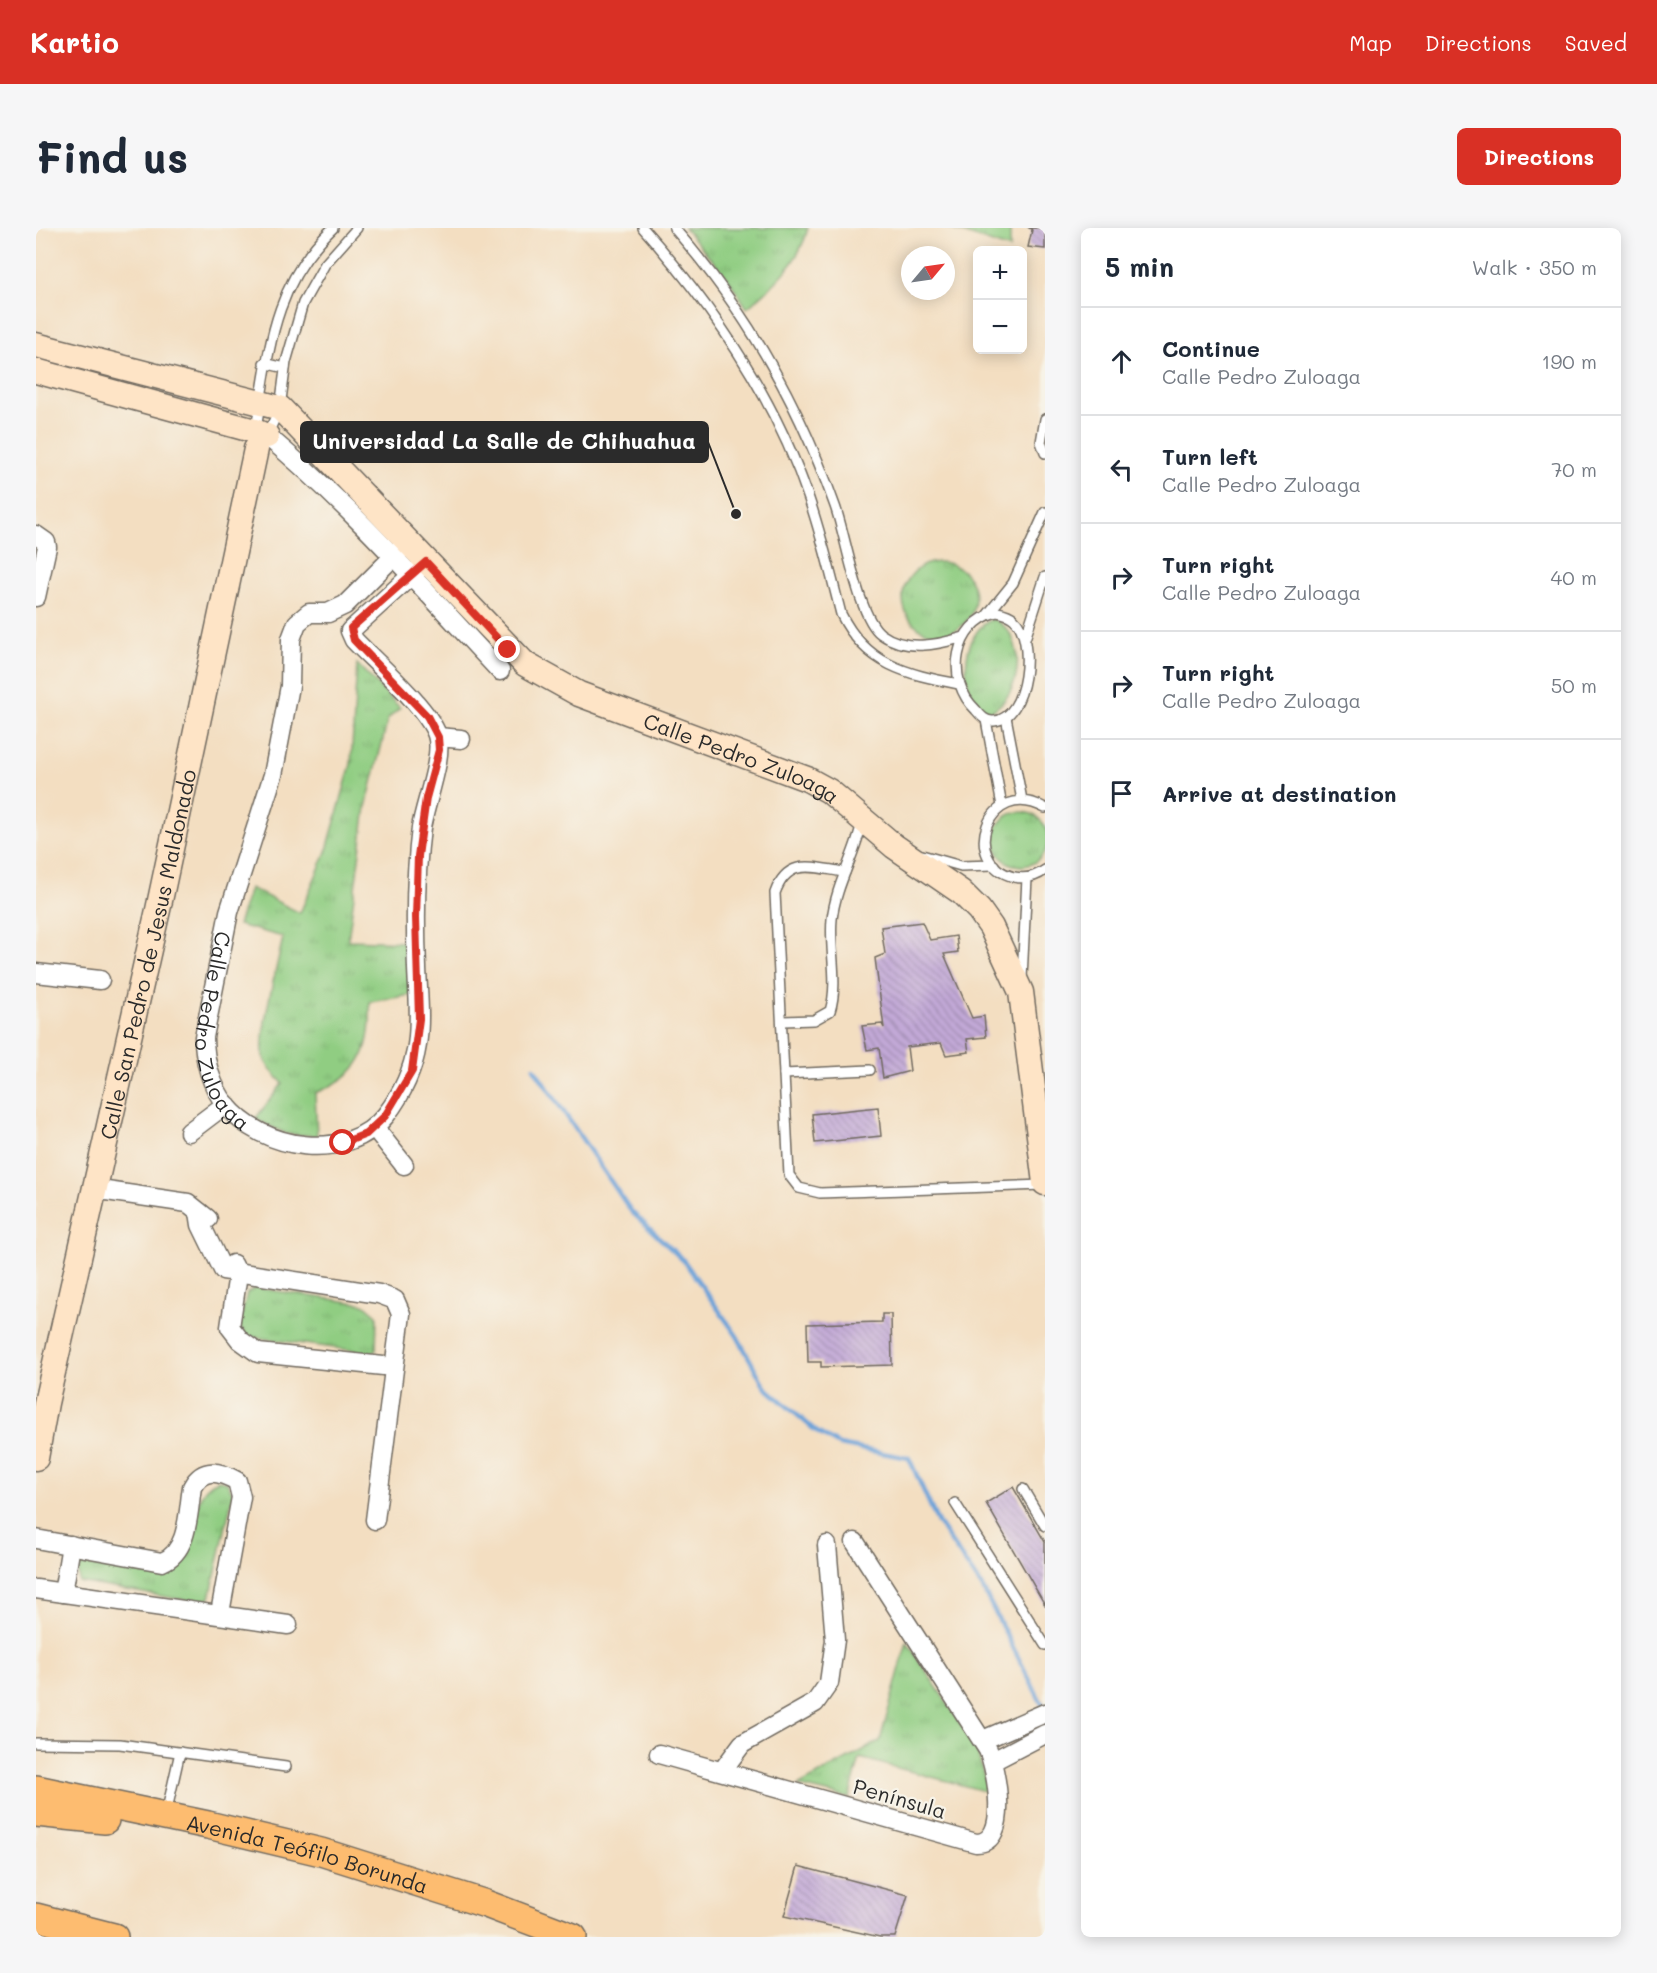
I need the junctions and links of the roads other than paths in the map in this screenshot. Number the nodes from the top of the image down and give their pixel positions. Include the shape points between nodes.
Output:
1 (333, 228) edge
2 (357, 228) edge
3 (643, 228) edge
4 (674, 228) edge
5 (36, 345) edge
6 (264, 363) junction
7 (285, 368) junction
8 (36, 371) edge
9 (270, 405) junction
10 (1045, 419) edge
11 (260, 439) junction
12 (1045, 453) edge
13 (1045, 512) edge
14 (36, 534) edge
15 (400, 550) junction
16 (418, 569) junction
17 (1045, 577) edge
18 (36, 597) edge
19 (988, 614) junction
20 (964, 637) junction
21 (1025, 639) junction
22 (500, 671) dead end
23 (959, 684) junction
24 (1006, 717) junction
25 (986, 720) junction
26 (438, 737) junction
27 (461, 739) dead end
28 (1022, 800) junction
29 (1002, 806) junction
30 (1045, 808) edge
31 (863, 820) junction
32 (894, 846) junction
33 (994, 865) junction
34 (1045, 870) edge
35 (845, 872) junction
36 (1027, 878) junction
37 (36, 973) edge
38 (100, 980) dead end
39 (1021, 992) junction
40 (783, 1021) junction
41 (870, 1070) dead end
42 (784, 1074) junction
43 (226, 1104) junction
44 (374, 1127) junction
45 (189, 1132) dead end
46 (404, 1165) dead end
47 (1045, 1176) edge
48 (1045, 1184) edge
49 (93, 1189) junction
50 (238, 1274) junction
51 (393, 1367) junction
52 (36, 1458) edge
53 (1023, 1489) dead end
54 (954, 1503) dead end
55 (375, 1520) dead end
56 (1045, 1526) edge
57 (36, 1539) edge
58 (71, 1545) junction
59 (36, 1589) edge
60 (63, 1593) junction
61 (220, 1614) junction
62 (288, 1625) dead end
63 (1045, 1645) edge
64 (1044, 1716) edge
65 (1045, 1734) edge
66 (984, 1740) junction
67 (36, 1743) edge
68 (180, 1752) junction
69 (659, 1754) dead end
70 (993, 1761) junction
71 (286, 1767) dead end
72 (722, 1771) junction
73 (36, 1790) edge
74 (36, 1813) edge
75 (165, 1818) junction
76 (208, 1825) junction
77 (36, 1917) edge
78 (36, 1935) edge
79 (49, 1937) edge
80 (114, 1937) edge
81 (573, 1937) edge

1 - 6 lane via 311,251 287,291
2 - 7 lane via 313,282 294,327
3 - 23 lane via 715,315 772,413 809,497 841,614 849,630 872,655 890,665 914,676
4 - 20 lane via 733,302 776,371 827,483 871,622 880,633 900,643 938,644
5 - 9 street
6 - 7 lane
6 - 9 lane
7 - 9 lane
8 - 11 street
9 - 11 lane
9 - 11 lane
9 - 15 street, Calle Pedro Zuloaga
10 - 12 lane via 1041,442
11 - 15 street, Calle Pedro Zuloaga via 295,459
11 - 49 street, Calle San Pedro de Jesus Maldonado
13 - 19 lane via 1013,583
14 - 18 street via 47,548
15 - 16 street, Calle Pedro Zuloaga
15 - 43 street, Calle Pedro Zuloaga via 345,605 303,617 291,639 290,687 273,775 229,912 204,1037 204,1055
16 - 22 street, Calle Pedro Zuloaga
16 - 26 street via 350,631 354,640 427,716
16 - 31 street, Calle Pedro Zuloaga via 539,674 590,699 807,779 829,791
17 - 21 lane
19 - 20 lane via 974,623
19 - 21 lane via 997,612 1014,618
20 - 23 lane via 957,658
21 - 24 lane via 1025,677
23 - 25 lane via 970,705
24 - 25 lane via 996,722
24 - 28 lane
25 - 29 lane
26 - 27 street
26 - 44 street, Calle Pedro Zuloaga via 418,856 417,1045 412,1071
28 - 29 lane
28 - 30 lane
29 - 33 lane via 987,823 984,834
31 - 32 street, Calle Pedro Zuloaga
31 - 35 lane
32 - 33 lane via 962,866
32 - 39 street, Calle Pedro Zuloaga via 961,892 979,910 999,942
33 - 36 lane via 1009,875
34 - 36 lane
35 - 40 lane via 832,919 830,1011 814,1020
35 - 40 lane via 805,866 780,880 776,893
36 - 39 lane, Calle Pedro Zuloaga
37 - 38 street
39 - 47 street, Calle Pedro Zuloaga
40 - 42 lane
41 - 42 lane
42 - 48 lane via 789,1175 799,1188 808,1192
43 - 44 street, Calle Pedro Zuloaga via 252,1128 294,1144 343,1143
43 - 45 street
44 - 46 street
47 - 48 street, Calle Pedro Zuloaga
49 - 50 street via 188,1203 199,1212 201,1226 223,1270
49 - 52 street, Calle San Pedro de Jesus Maldonado
50 - 51 street via 230,1327 258,1353
50 - 51 street via 379,1294 395,1300 401,1314
51 - 55 street
53 - 56 lane
54 - 63 lane
57 - 58 street
58 - 60 street
58 - 61 street via 157,1562 167,1560 180,1548 196,1479 208,1472 224,1474 237,1481 241,1497
59 - 60 street
60 - 61 street
61 - 62 street
64 - 66 street
65 - 70 street
66 - 70 street, Península
66 - 72 street, Península via 859,1546 828,1552 835,1640 829,1683 814,1702 742,1744
67 - 68 lane via 104,1743
68 - 71 lane
68 - 75 lane
69 - 72 street, Península
70 - 72 street, Península via 998,1819 990,1837 981,1843
73 - 75 main road, Avenida Teófilo Borunda
74 - 76 main road
75 - 76 main road, Avenida Teófilo Borunda
76 - 81 main road, Avenida Teófilo Borunda via 321,1852 486,1904
77 - 80 main road
78 - 79 main road

